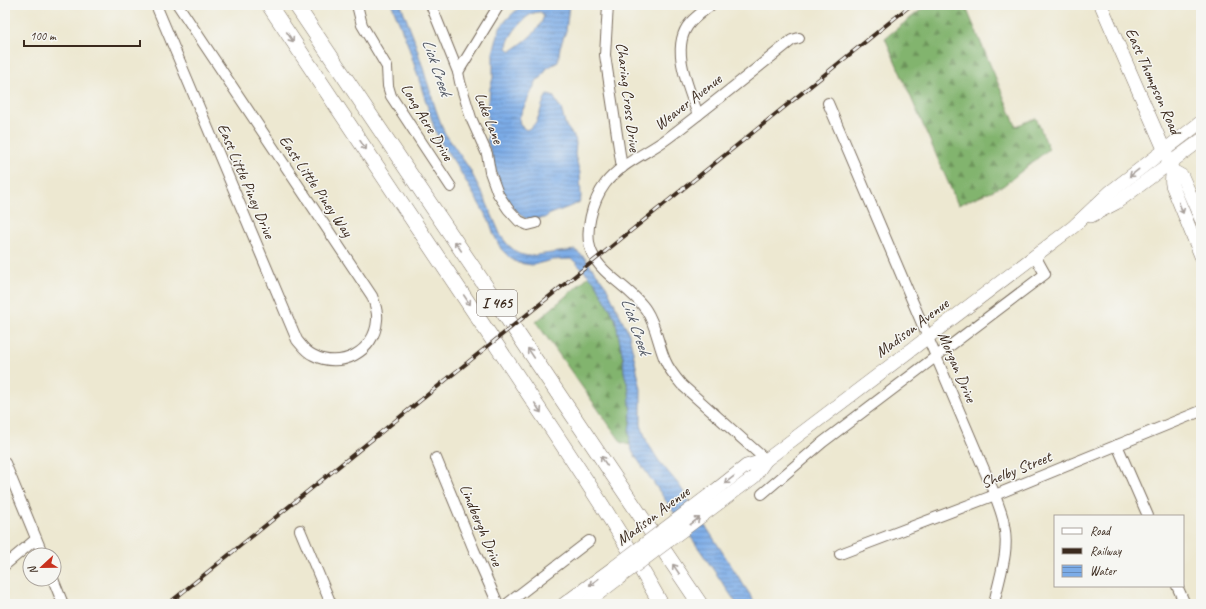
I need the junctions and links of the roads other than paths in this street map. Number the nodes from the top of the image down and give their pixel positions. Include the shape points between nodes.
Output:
1 (156, 5) edge
2 (178, 5) edge
3 (269, 5) edge
4 (296, 5) edge
5 (357, 5) edge
6 (499, 5) edge
7 (608, 5) edge
8 (711, 5) edge
9 (1101, 5) edge
10 (431, 6) edge
11 (798, 38) dead end
12 (458, 72) junction
13 (828, 103) dead end
14 (698, 115) junction
15 (1201, 122) edge
16 (1201, 140) edge
17 (1165, 149) junction
18 (1172, 167) junction
19 (622, 168) junction
20 (450, 187) dead end
21 (1201, 219) edge
22 (1079, 222) junction
23 (536, 223) dead end
24 (1035, 256) junction
25 (1201, 256) edge
26 (928, 337) junction
27 (936, 357) junction
28 (320, 359) joint
29 (1201, 411) edge
30 (1117, 445) junction
31 (436, 458) dead end
32 (766, 460) junction
33 (5, 463) edge
34 (762, 494) dead end
35 (995, 495) junction
36 (1148, 515) edge
37 (300, 530) dead end
38 (36, 539) junction
39 (589, 541) dead end
40 (40, 547) edge
41 (840, 554) dead end
42 (5, 564) edge
43 (616, 573) junction
44 (56, 587) edge
45 (1177, 587) edge
46 (63, 604) edge
47 (331, 604) edge
48 (498, 604) edge
49 (507, 604) edge
50 (564, 604) edge
51 (585, 604) edge
52 (661, 604) edge
53 (700, 604) edge
54 (994, 604) edge
55 (1185, 604) edge

1 - 28 street, East Little Piney Drive via 297,340 306,351
2 - 28 street, East Little Piney Way via 372,296 377,322 374,335 366,347 353,357 343,360
3 -> 52 highway, I 465 via 596,496
53 -> 4 highway, I 465
5 - 20 street, Long Acre Drive via 362,25 387,67 391,96
6 - 12 street
7 - 19 street, Charing Cross Drive via 605,55
8 - 14 street via 689,24 680,43 681,61
9 - 17 main road, East Thompson Road
10 - 12 street, Luke Lane
11 - 14 street, Weaver Avenue via 792,40
12 - 23 street, Luke Lane via 471,118 487,154 498,194 519,221 528,225
13 - 26 street, Morgan Drive
14 - 19 street, Weaver Avenue
15 - 17 main road, Madison Avenue
16 - 18 main road, Madison Avenue
17 - 18 main road, East Thompson Road
17 -> 22 main road, Madison Avenue via 1110,192
18 - 21 main road, East Thompson Road via 1184,179
18 - 22 main road, Madison Avenue via 1116,203
18 -> 25 main road, East Thompson Road via 1172,185
19 - 32 street, Weaver Avenue via 610,178 599,193 592,210 589,228 592,253 613,278 644,306 666,362 678,380
22 - 24 main road, Madison Avenue
24 - 26 main road, Madison Avenue
24 - 27 street via 1045,274
26 - 27 street, Morgan Drive
26 - 32 main road, Madison Avenue
27 - 34 street via 823,442
27 - 35 street, Morgan Drive
29 - 30 street, Shelby Street
30 - 35 street, Shelby Street
30 - 36 street
31 - 48 street, Lindbergh Drive
32 - 43 main road, Madison Avenue, bridge via 746,466 716,498
33 - 38 street
35 - 41 street, Shelby Street
35 - 54 street, Morgan Drive via 1004,524 1006,545 1005,560
37 - 47 street
38 - 40 street
38 - 42 street
39 - 49 street
43 -> 50 main road, Madison Avenue
43 - 51 main road, Madison Avenue
44 - 46 street
45 - 55 street

